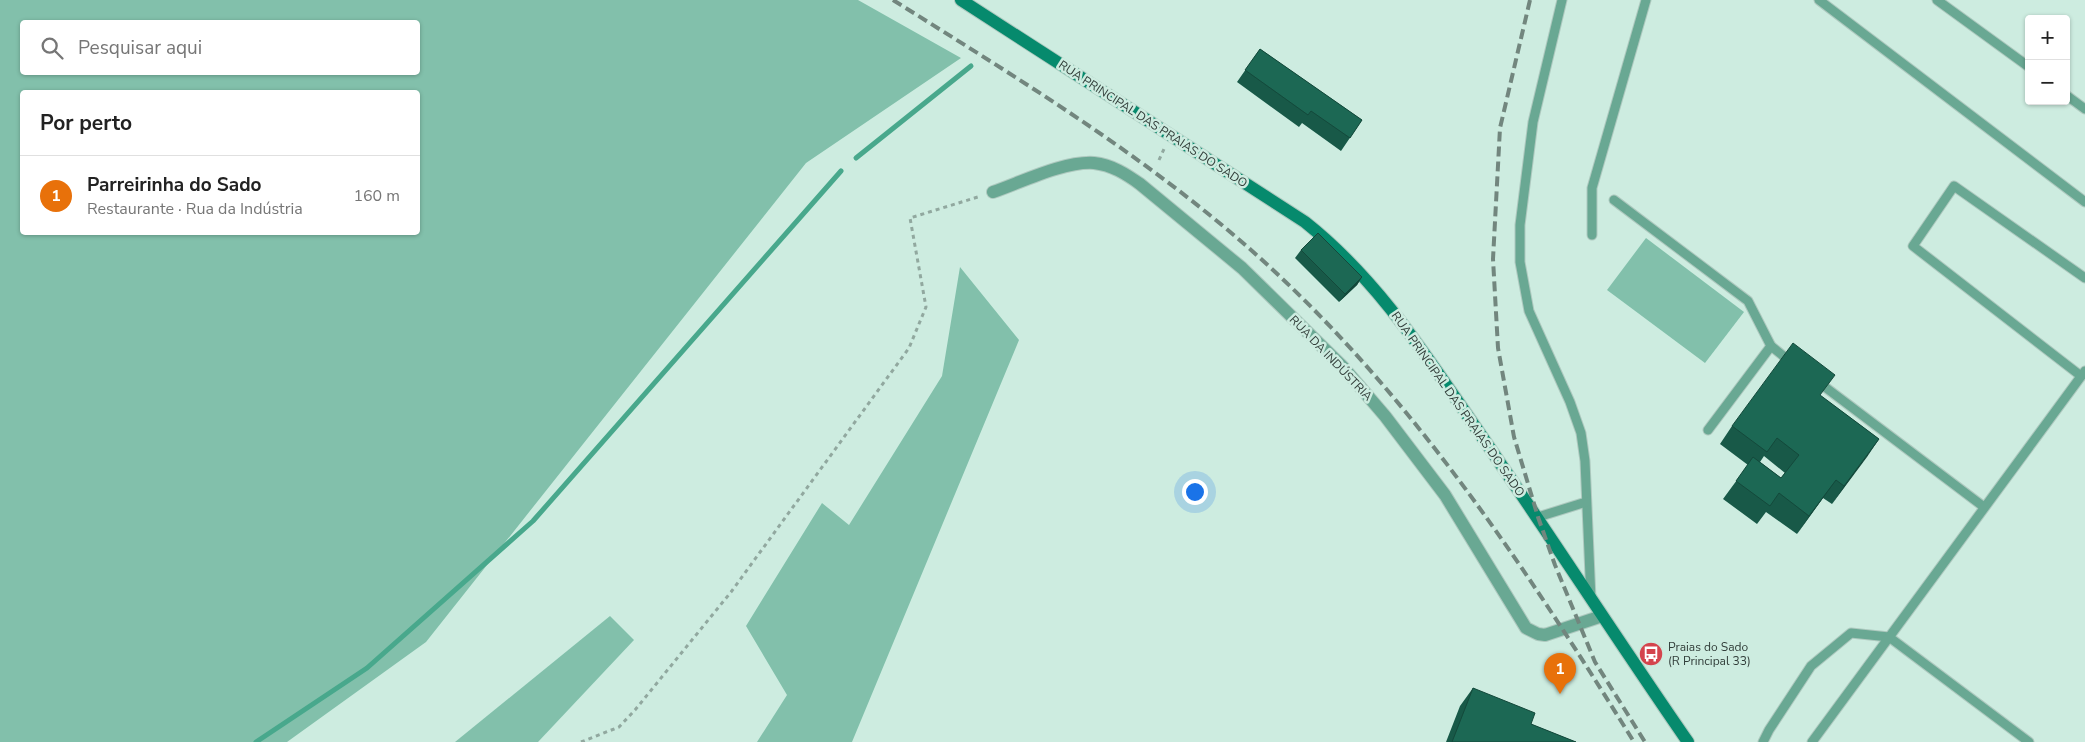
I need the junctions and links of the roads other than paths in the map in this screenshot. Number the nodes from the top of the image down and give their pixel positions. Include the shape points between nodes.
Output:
1 (961, 0) edge
2 (1562, 0) edge
3 (1646, 0) edge
4 (1818, 0) edge
5 (1937, 0) edge
6 (2025, 64) edge
7 (2070, 98) edge
8 (2085, 109) edge
9 (993, 192) road end
10 (1614, 200) dead end
11 (2085, 202) edge
12 (1592, 235) dead end
13 (2085, 278) edge
14 (1771, 346) junction
15 (1802, 370) edge
16 (2083, 373) edge
17 (1810, 376) edge
18 (1708, 430) dead end
19 (1586, 502) junction
20 (1984, 507) junction
21 (1538, 517) junction
22 (1592, 599) junction
23 (1602, 616) junction
24 (1889, 637) junction
25 (1688, 742) edge
26 (1763, 742) edge
27 (1812, 742) edge
28 (2029, 742) edge

1 - 21 street, RUA PRINCIPAL DAS PRAIAS DO SADO via 1305,222 1339,250 1407,328
2 - 19 lane via 1533,122 1520,225 1520,262 1532,318 1570,402 1580,433 1585,461
3 - 12 lane via 1592,188
4 - 11 lane
5 - 6 lane
7 - 8 lane
9 - 23 street, RUA DA INDÚSTRIA via 1062,168 1094,163 1109,166 1140,184 1242,268 1343,366 1386,416 1445,495 1526,628 1545,635
10 - 14 lane via 1748,301
13 - 16 lane via 1954,186 1913,246
14 - 15 lane
14 - 18 lane
16 - 20 lane
17 - 20 lane
19 - 21 lane
19 - 22 lane
20 - 24 lane
21 - 22 street, RUA PRINCIPAL DAS PRAIAS DO SADO
22 - 23 street, RUA PRINCIPAL DAS PRAIAS DO SADO
23 - 25 street, RUA PRINCIPAL DAS PRAIAS DO SADO
24 - 26 lane via 1851,633 1811,666
24 - 27 lane
24 - 28 lane

